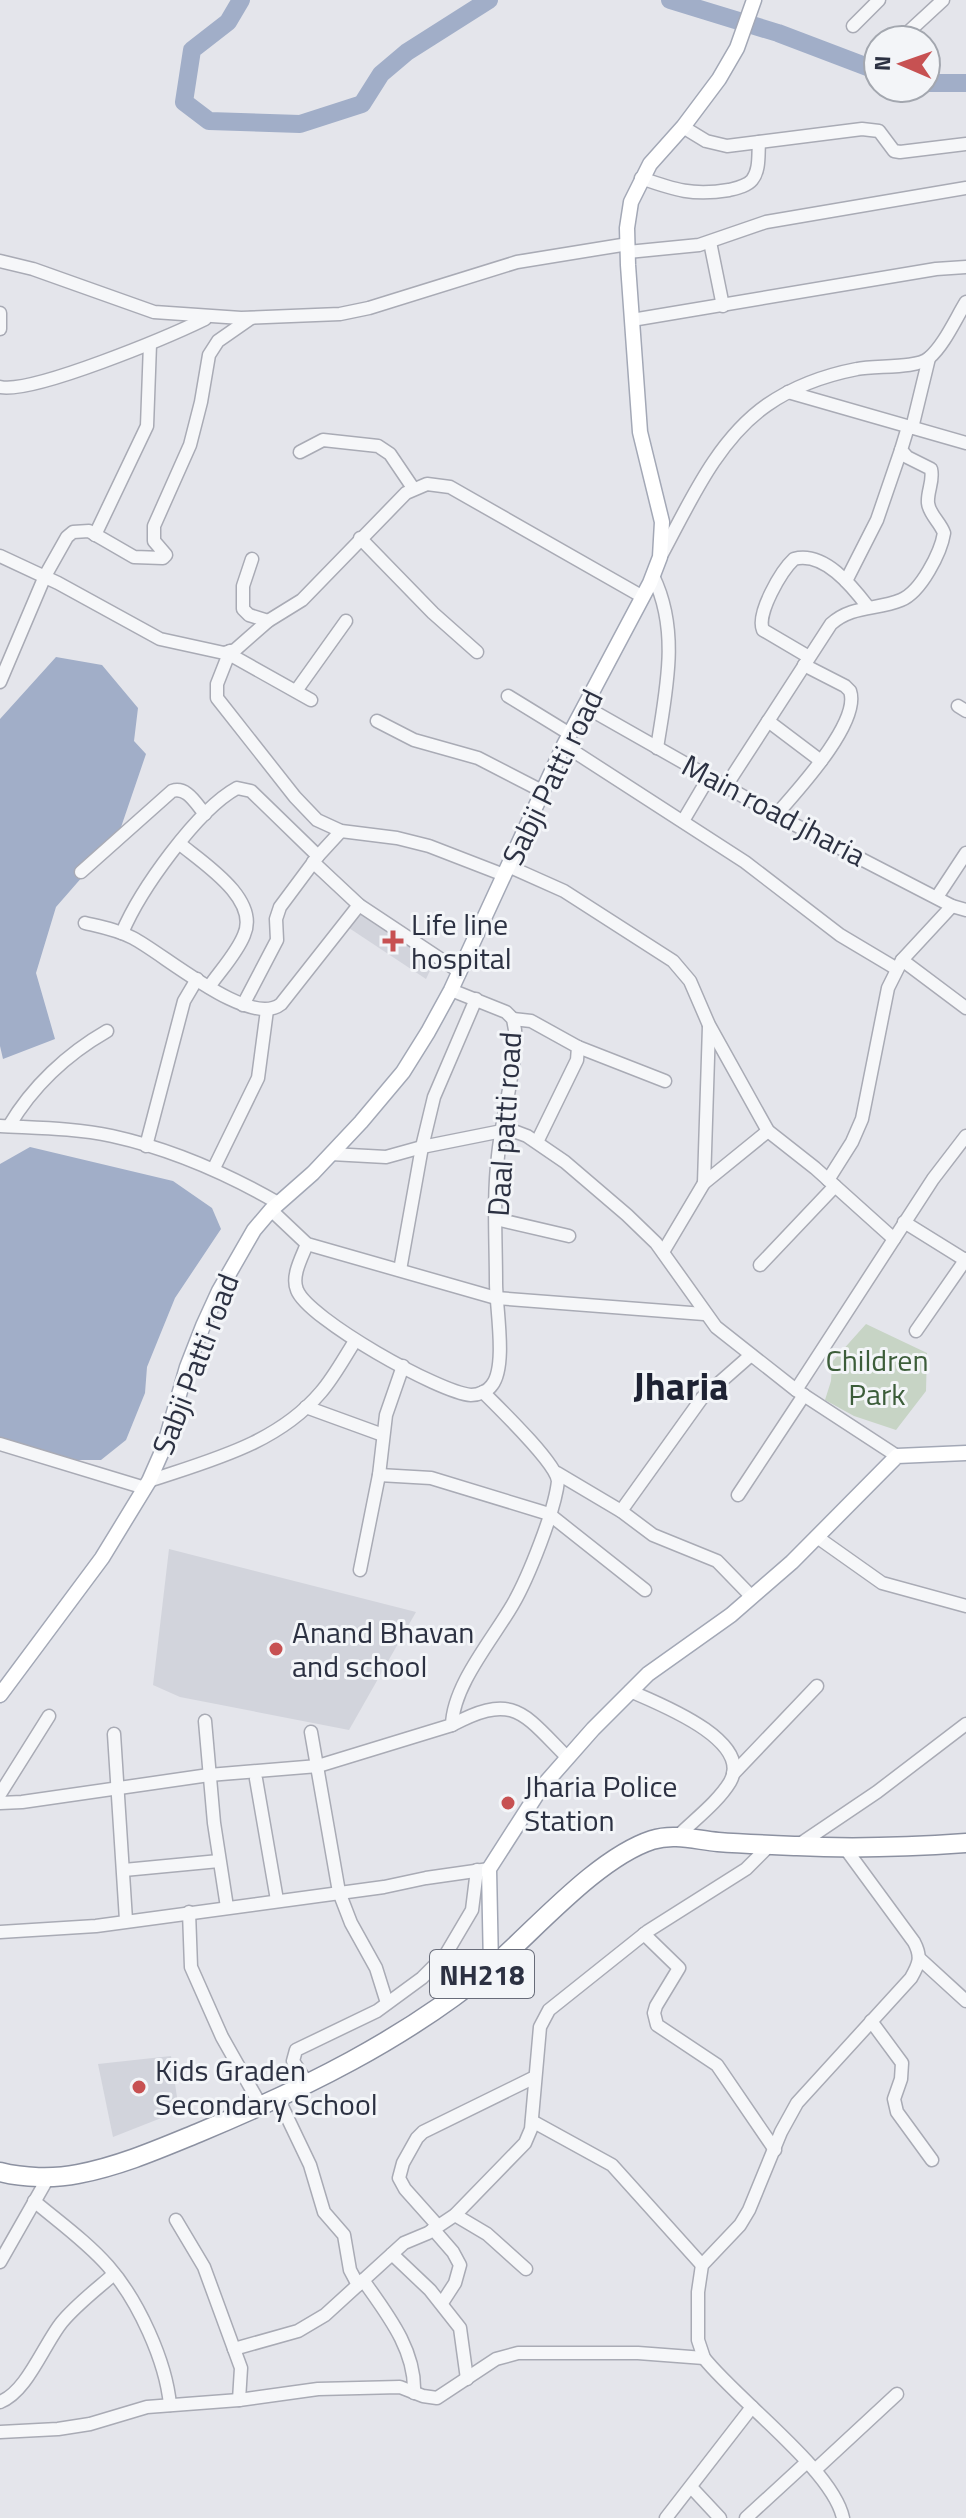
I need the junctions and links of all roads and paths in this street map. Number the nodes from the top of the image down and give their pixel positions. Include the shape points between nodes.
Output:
1 (754, 0) edge
2 (879, 0) edge
3 (943, 0) edge
4 (917, 24) edge
5 (853, 26) dead end
6 (683, 127) junction
7 (759, 142) junction
8 (966, 144) edge
9 (641, 178) junction
10 (966, 188) edge
11 (710, 242) junction
12 (628, 248) junction
13 (0, 261) edge
14 (966, 267) edge
15 (723, 306) junction
16 (964, 310) edge
17 (0, 313) edge
18 (204, 318) junction
19 (251, 318) junction
20 (632, 320) junction
21 (0, 329) edge
22 (218, 341) junction
23 (150, 344) junction
24 (929, 358) junction
25 (0, 387) edge
26 (788, 392) junction
27 (910, 428) junction
28 (966, 443) edge
29 (901, 450) junction
30 (300, 452) dead end
31 (413, 488) junction
32 (95, 535) junction
33 (360, 538) junction
34 (0, 556) edge
35 (660, 557) junction
36 (252, 559) dead end
37 (45, 576) junction
38 (653, 576) junction
39 (846, 581) junction
40 (643, 597) junction
41 (868, 607) junction
42 (268, 621) junction
43 (346, 621) dead end
44 (477, 652) dead end
45 (230, 653) junction
46 (807, 661) junction
47 (0, 682) edge
48 (296, 691) junction
49 (508, 696) dead end
50 (311, 700) dead end
51 (584, 706) junction
52 (377, 721) dead end
53 (768, 721) junction
54 (567, 739) junction
55 (657, 748) junction
56 (821, 761) junction
57 (709, 777) junction
58 (726, 786) junction
59 (542, 791) junction
60 (205, 814) junction
61 (776, 815) junction
62 (683, 821) junction
63 (341, 831) junction
64 (180, 844) junction
65 (966, 853) edge
66 (315, 859) junction
67 (506, 871) junction
68 (81, 872) dead end
69 (937, 897) junction
70 (359, 905) junction
71 (952, 906) junction
72 (966, 910) edge
73 (85, 923) dead end
74 (122, 933) junction
75 (900, 965) junction
76 (460, 972) junction
77 (197, 979) junction
78 (209, 987) junction
79 (451, 990) junction
80 (476, 999) junction
81 (243, 1005) junction
82 (966, 1008) edge
83 (267, 1010) junction
84 (513, 1019) junction
85 (709, 1025) junction
86 (107, 1031) dead end
87 (578, 1047) junction
88 (665, 1081) dead end
89 (4, 1126) edge
90 (502, 1129) junction
91 (768, 1131) junction
92 (966, 1136) edge
93 (537, 1142) junction
94 (146, 1146) junction
95 (422, 1147) junction
96 (331, 1154) junction
97 (214, 1168) junction
98 (704, 1183) junction
99 (832, 1183) junction
100 (274, 1207) junction
101 (496, 1219) junction
102 (904, 1222) junction
103 (569, 1236) dead end
104 (894, 1239) junction
105 (307, 1244) junction
106 (663, 1252) junction
107 (966, 1259) edge
108 (760, 1265) dead end
109 (400, 1270) junction
110 (496, 1298) junction
111 (704, 1314) junction
112 (916, 1331) dead end
113 (355, 1341) junction
114 (751, 1355) junction
115 (403, 1366) junction
116 (483, 1392) junction
117 (800, 1393) junction
118 (306, 1407) junction
119 (383, 1435) junction
120 (0, 1444) edge
121 (966, 1453) edge
122 (897, 1456) junction
123 (557, 1473) junction
124 (379, 1475) junction
125 (147, 1484) junction
126 (738, 1495) dead end
127 (621, 1511) junction
128 (549, 1514) junction
129 (817, 1537) junction
130 (360, 1570) dead end
131 (645, 1590) dead end
132 (752, 1597) junction
133 (966, 1606) edge
134 (817, 1686) dead end
135 (630, 1691) junction
136 (0, 1695) edge
137 (49, 1716) dead end
138 (205, 1721) dead end
139 (966, 1724) edge
140 (452, 1725) junction
141 (311, 1732) dead end
142 (114, 1734) dead end
143 (567, 1757) junction
144 (318, 1766) junction
145 (733, 1774) junction
146 (209, 1775) junction
147 (256, 1779) dead end
148 (119, 1789) junction
149 (0, 1794) edge
150 (0, 1803) edge
151 (678, 1836) junction
152 (966, 1843) edge
153 (771, 1844) junction
154 (797, 1846) junction
155 (845, 1848) junction
156 (219, 1861) junction
157 (124, 1870) junction
158 (483, 1870) junction
159 (339, 1892) junction
160 (277, 1900) junction
161 (227, 1907) junction
162 (189, 1912) junction
163 (126, 1920) junction
164 (0, 1932) edge
165 (644, 1934) junction
166 (920, 1959) junction
167 (491, 1967) junction
168 (966, 2001) edge
169 (387, 2003) junction
170 (871, 2021) junction
171 (535, 2077) junction
172 (308, 2084) junction
173 (270, 2102) junction
174 (532, 2121) junction
175 (775, 2150) junction
176 (932, 2160) dead end
177 (0, 2172) edge
178 (49, 2176) junction
179 (34, 2201) junction
180 (455, 2215) junction
181 (176, 2220) dead end
182 (436, 2228) junction
183 (392, 2254) junction
184 (0, 2262) edge
185 (702, 2265) junction
186 (526, 2269) dead end
187 (114, 2274) junction
188 (361, 2282) junction
189 (442, 2303) junction
190 (234, 2349) junction
191 (704, 2358) junction
192 (467, 2379) junction
193 (414, 2393) junction
194 (897, 2394) dead end
195 (239, 2400) junction
196 (0, 2402) edge
197 (170, 2405) junction
198 (752, 2407) junction
199 (0, 2432) edge
200 (811, 2466) junction
201 (691, 2487) junction
202 (666, 2518) edge
203 (720, 2518) edge
204 (746, 2518) edge
205 (843, 2518) edge

1 - 6 main road, Sabji Patti road via 737,48
2 - 5 street
3 - 4 street
6 - 7 street via 716,145
6 - 9 main road, Sabji Patti road
7 - 8 street via 862,129 879,131 900,152
7 - 9 street via 757,170 751,181 735,189 687,193
9 - 12 main road, Sabji Patti road via 631,202
10 - 11 street via 766,222
11 - 12 street
11 - 15 street
12 - 19 street via 517,262 340,314
12 - 20 main road, Sabji Patti road
13 - 18 street via 154,312
14 - 15 street
15 - 20 street
16 - 24 street
17 - 21 street
18 - 19 street
18 - 22 street
18 - 23 street
19 - 22 street
20 - 35 main road, Sabji Patti road via 640,432 662,522
22 - 32 street via 209,355 190,445 154,526 154,541 166,555 134,557
23 - 25 street via 28,385
23 - 32 street via 147,426
24 - 26 street via 912,365 842,372
24 - 27 street
26 - 27 street
26 - 35 street via 747,421 726,446
27 - 28 street
27 - 29 street
29 - 39 street via 877,520
29 - 41 street via 931,469 929,509 943,527 943,538 913,592 900,601
30 - 31 street via 323,440 378,446 390,454
31 - 33 street
31 - 40 street via 450,487
32 - 37 street via 73,532
33 - 42 street via 302,600
33 - 44 street
34 - 37 street
35 - 38 main road, Sabji Patti road
36 - 42 street via 241,604 245,613
37 - 45 street via 160,639
37 - 47 street
38 - 40 main road, Sabji Patti road
38 - 55 street via 670,634
39 - 41 street
39 - 46 street via 814,560 794,559 762,612 763,630
40 - 51 main road, Sabji Patti road
41 - 46 street via 840,616
42 - 45 street
43 - 48 street
45 - 48 street
45 - 63 street via 217,698 295,797 317,820
46 - 53 street
46 - 56 street via 845,686 853,699
48 - 50 street
49 - 54 street
51 - 54 main road, Sabji Patti road
51 - 55 street, Main road jharia
52 - 59 street via 414,740 478,758
53 - 56 street
53 - 58 street
54 - 59 main road, Sabji Patti road
54 - 62 street
55 - 57 street, Main road jharia
56 - 61 street
57 - 58 street, Main road jharia
57 - 62 street
58 - 61 street, Main road jharia
59 - 67 main road, Sabji Patti road
60 - 64 street
60 - 66 street via 230,791 244,787
60 - 68 street via 185,791 172,791
61 - 69 street, Main road jharia
62 - 75 street via 840,935
63 - 66 street
63 - 67 street via 397,838
64 - 74 street via 146,886
64 - 78 street via 230,886 244,909 244,936
65 - 69 street
66 - 70 street
66 - 81 street via 276,914 277,940
67 - 76 main road, Sabji Patti road
67 - 85 street via 564,891 673,961 690,981
69 - 71 street, Main road jharia
70 - 76 street
70 - 83 street via 281,1004
71 - 72 street, Main road jharia
71 - 75 street
73 - 74 street
74 - 77 street
75 - 82 street
75 - 99 street via 882,1009 862,1119
76 - 79 main road, Sabji Patti road
77 - 78 street
77 - 94 street via 184,1001
78 - 81 street
79 - 80 street, Daal patti road
79 - 96 main road, Sabji Patti road via 403,1072
80 - 84 street, Daal patti road
80 - 95 street via 439,1082
81 - 83 street
83 - 97 street via 258,1078
84 - 87 street via 531,1021
84 - 90 street, Daal patti road via 515,1041
85 - 91 street
85 - 98 street
86 - 89 street via 27,1096
87 - 88 street
87 - 93 street via 577,1060
89 - 94 street via 110,1135
90 - 93 street
90 - 95 street
90 - 101 street, Daal patti road
91 - 98 street
91 - 99 street
92 - 102 street
93 - 106 street via 598,1189
94 - 97 street
95 - 96 street via 386,1157
95 - 109 street
96 - 100 main road, Sabji Patti road
97 - 100 street
98 - 106 street
99 - 104 street
99 - 108 street
100 - 105 street
100 - 125 main road, Sabji Patti road via 254,1230 219,1291
101 - 103 street
101 - 110 street, Daal patti road
102 - 104 street
102 - 107 street
104 - 117 street
105 - 109 street
105 - 113 street via 296,1289
106 - 111 street
107 - 112 street
109 - 110 street
110 - 111 street
110 - 116 street, Daal patti road via 498,1373
111 - 114 street
113 - 115 street
113 - 118 street
114 - 117 street
114 - 127 street via 702,1398
115 - 116 street via 452,1390
115 - 119 street
116 - 123 street
117 - 122 street
117 - 126 street
118 - 119 street
118 - 125 street via 264,1439
119 - 124 street
120 - 125 street
121 - 122 main road
122 - 129 main road
123 - 127 street
123 - 128 street
124 - 128 street via 431,1478
124 - 130 street
125 - 136 main road, Sabji Patti road via 102,1558
127 - 132 street via 653,1535 717,1561
128 - 131 street
128 - 140 street via 526,1578 452,1709
129 - 132 main road
129 - 133 street via 882,1583
132 - 135 main road
134 - 145 street
135 - 143 main road
135 - 145 street via 708,1732 730,1754
137 - 149 street
138 - 146 street
139 - 154 street
140 - 143 street via 500,1707 523,1713
140 - 144 street
141 - 144 street
142 - 148 street
143 - 158 main road
144 - 146 street
144 - 159 street
145 - 151 street
146 - 148 street
146 - 156 street
147 - 160 street
148 - 150 street
148 - 157 street
151 - 153 highway, NH218
151 - 167 highway, NH218 via 632,1849 571,1894
152 - 155 highway, NH218
153 - 154 highway, NH218
153 - 165 street via 746,1869
154 - 155 highway, NH218
155 - 166 street via 914,1942
156 - 157 street
156 - 161 street
157 - 163 street
158 - 159 street
158 - 167 main road
158 - 169 street via 472,1910 455,1942 422,1978
159 - 160 street
159 - 169 street
160 - 161 street
161 - 162 street
162 - 163 street
162 - 173 street via 191,1967 222,2037
163 - 164 street
165 - 171 street via 544,2016
165 - 175 street via 679,1968 656,2006 657,2025 717,2065
166 - 168 street
166 - 170 street via 911,1978
167 - 172 highway, NH218 via 402,2031
169 - 172 street via 296,2050 293,2061
170 - 175 street via 797,2103
170 - 176 street via 902,2063 894,2099 897,2112
171 - 174 street
171 - 182 street via 417,2138 399,2178
172 - 173 highway, NH218
173 - 178 highway, NH218 via 152,2152 76,2175
173 - 188 street via 310,2165 324,2212 344,2235 350,2270
174 - 180 street via 525,2143
174 - 185 street via 612,2165
175 - 185 street via 740,2225
177 - 178 highway, NH218
178 - 179 street
179 - 184 street
179 - 187 street
180 - 182 street
180 - 186 street via 487,2234
181 - 190 street via 204,2267
182 - 183 street
182 - 189 street via 460,2265
183 - 188 street
183 - 189 street
185 - 191 street via 698,2340
187 - 196 street via 62,2322 24,2381
187 - 197 street via 164,2371
188 - 190 street via 310,2325
188 - 193 street via 408,2353
189 - 192 street via 463,2333
190 - 195 street via 242,2376
191 - 192 street via 518,2353 496,2359
191 - 198 street
192 - 193 street via 437,2398
193 - 195 street via 400,2387 318,2389
194 - 200 street
195 - 197 street
197 - 199 street via 90,2424
198 - 200 street
198 - 201 street
200 - 204 street
200 - 205 street via 835,2497
201 - 202 street
201 - 203 street

